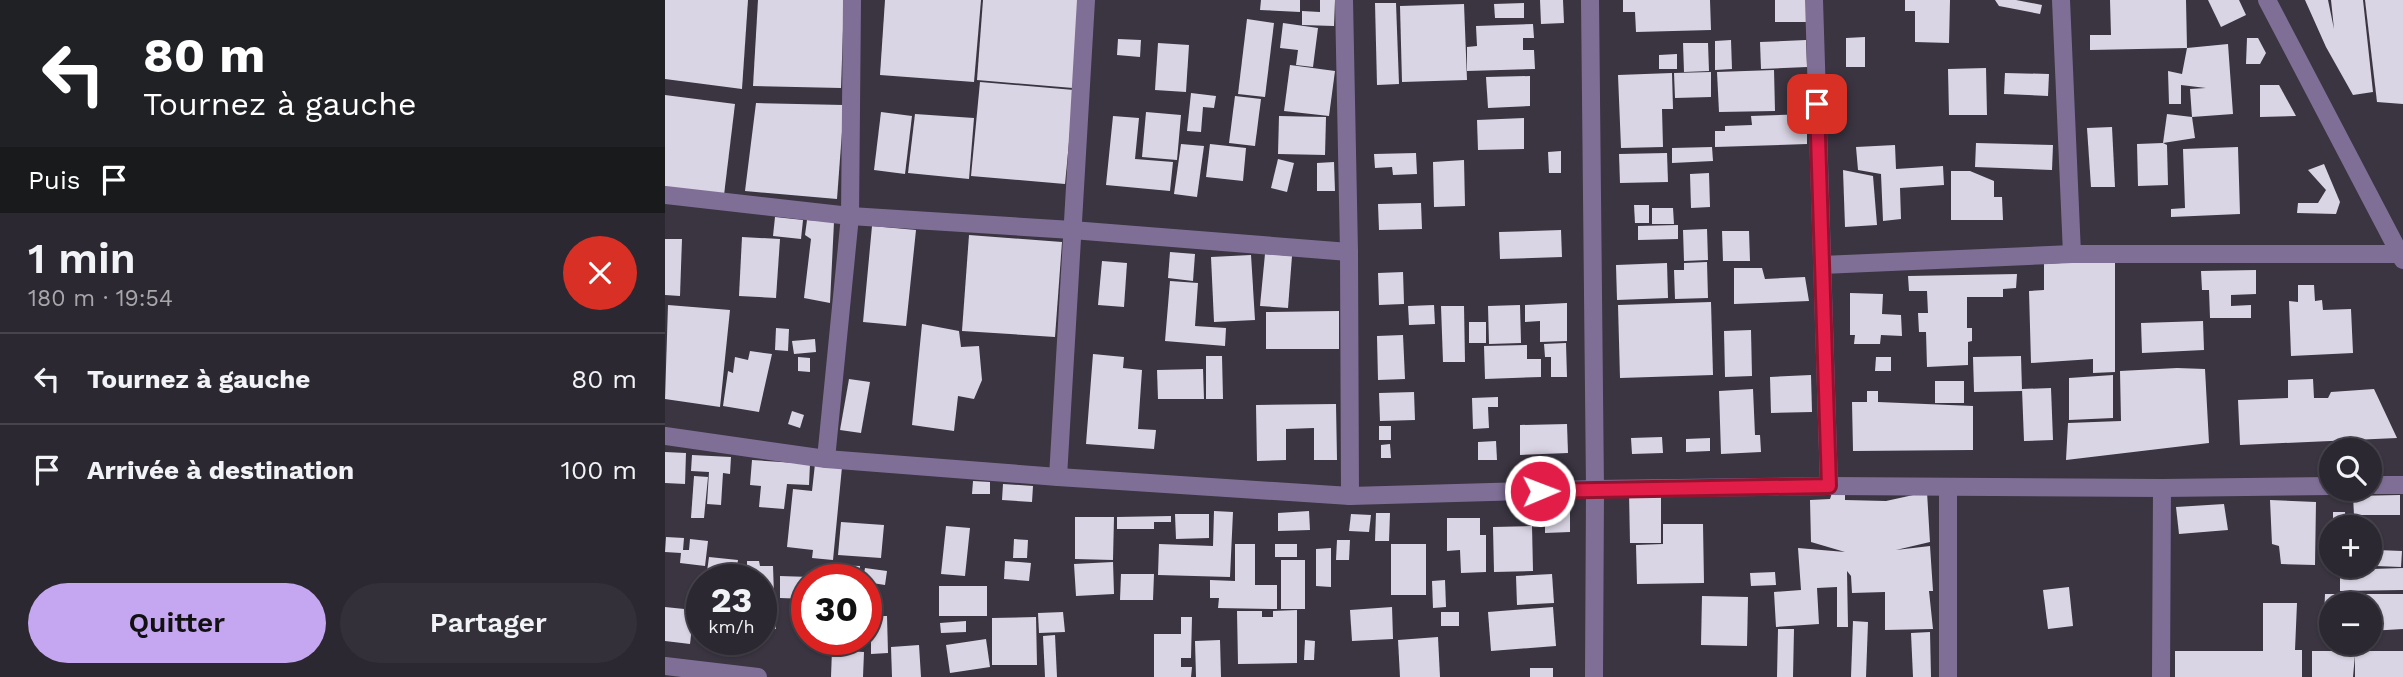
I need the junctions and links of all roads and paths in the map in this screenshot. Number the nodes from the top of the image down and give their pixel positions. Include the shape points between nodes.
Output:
1 (852, 0) edge
2 (1086, 0) edge
3 (1344, 0) edge
4 (1590, 0) edge
5 (1814, 0) edge
6 (2061, 0) edge
7 (2267, 0) edge
8 (665, 195) edge
9 (850, 216) junction
10 (1072, 230) junction
11 (1349, 252) junction
12 (2402, 253) edge
13 (2072, 254) junction
14 (1822, 265) junction
15 (665, 436) edge
16 (826, 459) junction
17 (1058, 477) junction
18 (2382, 485) edge
19 (2403, 485) edge
20 (1829, 486) junction
21 (2319, 486) edge
22 (1948, 487) junction
23 (2161, 488) junction
24 (1595, 489) junction
25 (1350, 496) junction
26 (665, 666) edge
27 (758, 677) edge
28 (1594, 677) edge
29 (1948, 677) edge
30 (2161, 677) edge

1 - 9 street
2 - 10 street
3 - 11 street
4 - 24 street
5 - 14 street
6 - 13 street
7 - 12 street
8 - 9 street
9 - 10 street
9 - 16 street
10 - 11 street
10 - 17 street
11 - 25 street
12 - 13 street
13 - 14 street
14 - 20 street
15 - 16 street
16 - 17 street
17 - 25 street
18 - 19 street
20 - 22 street
20 - 24 street
21 - 23 street
22 - 23 street
22 - 29 street
23 - 30 street
24 - 25 street
24 - 28 street
26 - 27 street

